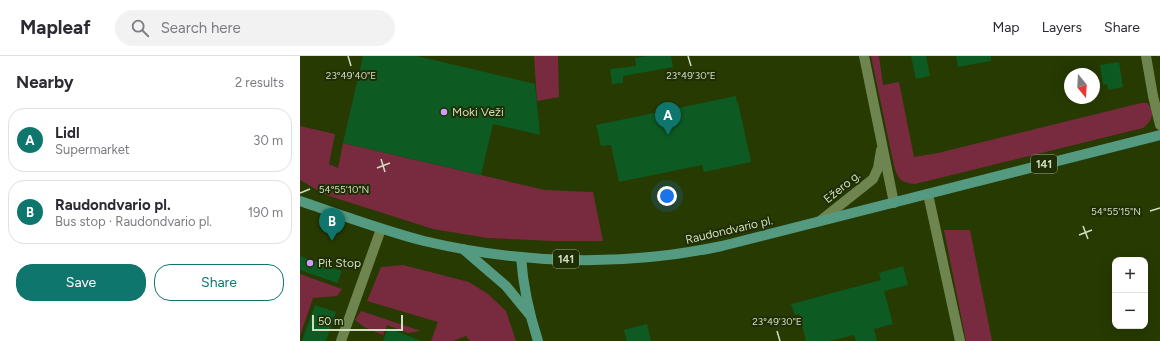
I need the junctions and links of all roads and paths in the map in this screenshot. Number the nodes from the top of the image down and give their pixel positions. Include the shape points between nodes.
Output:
1 (864, 56) edge
2 (1146, 56) edge
3 (1160, 125) edge
4 (1160, 135) edge
5 (882, 146) junction
6 (928, 194) junction
7 (300, 201) edge
8 (894, 203) junction
9 (819, 222) junction
10 (381, 229) junction
11 (463, 248) junction
12 (521, 257) junction
13 (529, 314) junction
14 (341, 341) edge
15 (538, 341) edge
16 (960, 341) edge

1 - 5 street, Ežero g.
2 - 3 street
4 - 6 main road, Raudondvario pl. / 141
5 - 8 street, Ežero g.
5 - 9 street, Ežero g. via 873,179
6 - 8 main road, Raudondvario pl. / 141
6 - 16 street
7 - 10 main road, Raudondvario pl. / 141
8 - 9 main road, Raudondvario pl. / 141
9 - 12 main road, Raudondvario pl. / 141 via 722,246 643,259
10 - 11 main road, Raudondvario pl. / 141
10 - 14 street
11 - 12 main road, Raudondvario pl. / 141
11 - 13 main road via 500,281
12 - 13 main road
13 - 15 main road

